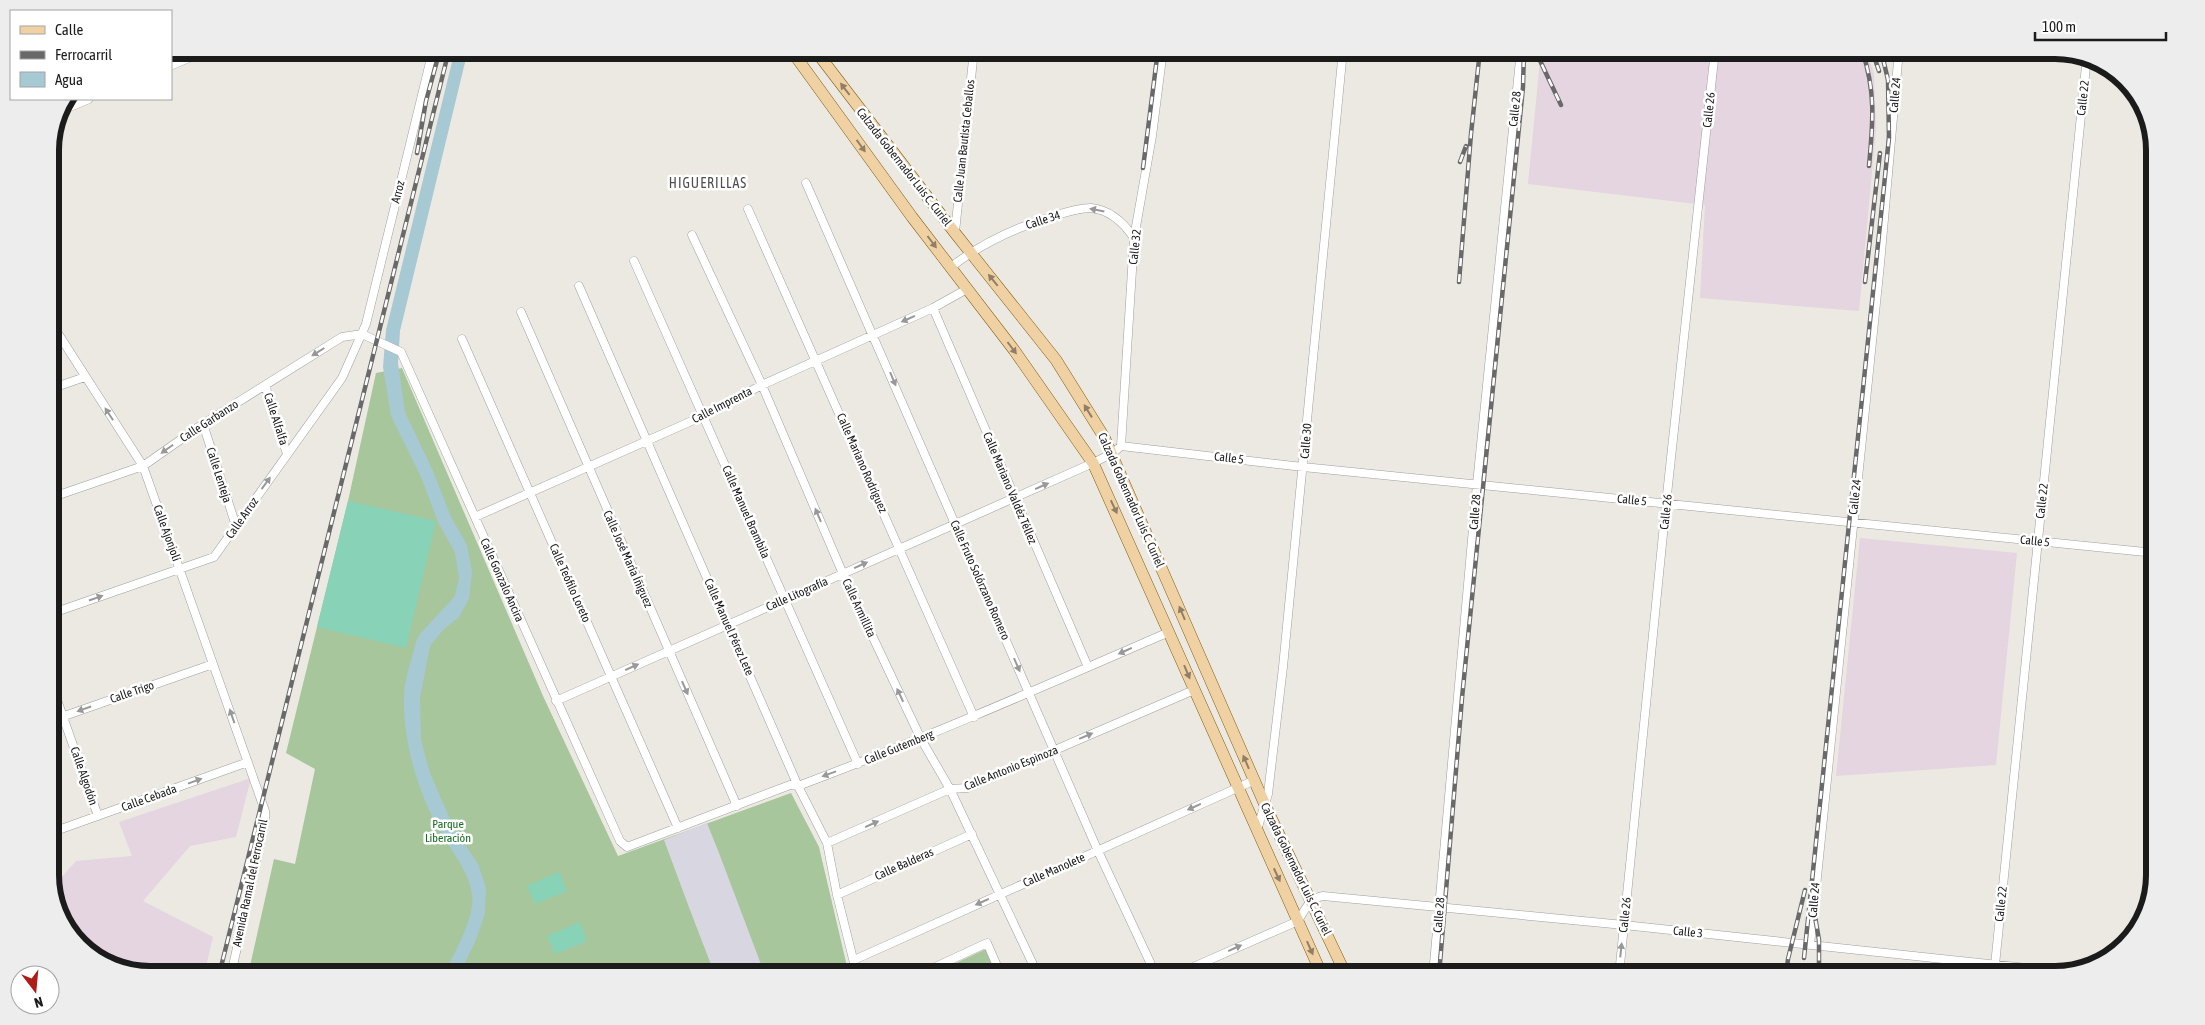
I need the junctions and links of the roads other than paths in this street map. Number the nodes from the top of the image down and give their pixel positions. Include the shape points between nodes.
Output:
1 (185, 59) edge
2 (431, 59) edge
3 (797, 59) edge
4 (822, 59) edge
5 (973, 59) edge
6 (1161, 59) edge
7 (1342, 59) edge
8 (1521, 59) edge
9 (1714, 59) edge
10 (1899, 59) edge
11 (172, 65) edge
12 (2086, 65) edge
13 (86, 100) edge
14 (69, 107) edge
15 (806, 183) dead end
16 (748, 209) dead end
17 (955, 233) junction
18 (692, 235) dead end
19 (1134, 238) junction
20 (970, 253) junction
21 (634, 261) dead end
22 (951, 267) junction
23 (579, 286) dead end
24 (967, 289) junction
25 (933, 308) junction
26 (521, 312) dead end
27 (362, 334) junction
28 (59, 335) edge
29 (874, 335) junction
30 (462, 339) dead end
31 (817, 360) junction
32 (85, 377) junction
33 (265, 385) junction
34 (762, 385) junction
35 (59, 386) edge
36 (703, 416) junction
37 (203, 424) junction
38 (647, 440) junction
39 (1117, 450) junction
40 (287, 454) junction
41 (1093, 463) junction
42 (143, 466) junction
43 (588, 467) junction
44 (1303, 467) junction
45 (1477, 484) junction
46 (530, 493) junction
47 (59, 495) edge
48 (1014, 498) junction
49 (1666, 504) junction
50 (475, 518) junction
51 (1852, 522) junction
52 (955, 524) junction
53 (236, 526) junction
54 (2038, 541) junction
55 (899, 549) junction
56 (2146, 552) edge
57 (180, 569) junction
58 (843, 574) junction
59 (785, 599) junction
60 (59, 611) edge
61 (728, 624) junction
62 (1169, 632) junction
63 (669, 651) junction
64 (213, 664) junction
65 (1088, 667) junction
66 (611, 676) junction
67 (1194, 690) junction
68 (1029, 692) junction
69 (556, 701) junction
70 (59, 705) edge
71 (63, 716) junction
72 (974, 717) junction
73 (59, 718) edge
74 (921, 739) junction
75 (1054, 750) junction
76 (248, 762) junction
77 (858, 764) junction
78 (1254, 780) junction
79 (798, 786) junction
80 (1239, 787) junction
81 (950, 789) junction
82 (1265, 805) junction
83 (737, 806) junction
84 (98, 816) junction
85 (678, 828) junction
86 (59, 830) edge
87 (1257, 830) junction
88 (972, 834) junction
89 (827, 843) junction
90 (624, 846) joint
91 (1098, 851) junction
92 (1001, 894) junction
93 (837, 895) junction
94 (1312, 901) junction
95 (1439, 907) junction
96 (1298, 921) junction
97 (1624, 925) junction
98 (1810, 945) junction
99 (854, 960) junction
100 (1995, 965) junction
101 (232, 966) edge
102 (855, 966) edge
103 (937, 966) edge
104 (997, 966) edge
105 (1034, 966) edge
106 (1152, 966) edge
107 (1196, 966) edge
108 (1318, 966) edge
109 (1342, 966) edge
110 (1434, 966) edge
111 (1620, 966) edge
112 (2005, 966) edge

1 - 11 street
2 - 27 street, Arroz
3 -> 22 main road, Calzada Gobernador Luis C. Curiel
17 -> 4 main road, Calzada Gobernador Luis C. Curiel
5 - 17 street, Calle Juan Bautista Ceballos
6 - 19 street, Calle 32 via 1152,136
7 - 44 street, Calle 30
8 - 45 street, Calle 28
9 - 49 street, Calle 26
10 - 51 street, Calle 24
12 - 54 street, Calle 22
13 - 14 street
15 - 29 street, Calle Fruto Solórzano Romero
16 - 31 street, Calle Mariano Rodríguez
17 - 20 main road, Calzada Gobernador Luis C. Curiel
18 - 34 street, Calle Armillita
19 -> 20 street, Calle 34 via 1125,224 1113,215 1092,208 1010,231
19 - 39 street, Calle 32
20 - 22 street, Calle 34
39 -> 20 main road, Calzada Gobernador Luis C. Curiel via 1056,360
21 - 36 street, Calle Manuel Brambila
22 - 24 main road, Calzada Gobernador Luis C. Curiel
23 - 38 street, Calle Manuel Pérez Lete
24 - 25 street, Calle Imprenta
24 -> 41 main road, Calzada Gobernador Luis C. Curiel
25 -> 29 street, Calle Imprenta
25 - 48 street, Calle Mariano Valdéz Téllez
26 - 43 street, Calle José María Íñiguez
27 -> 33 street, Calle Garbanzo via 342,337
27 - 40 street, Calle Arroz via 342,378
27 - 50 street, Calle Gonzalo Ancira via 401,352
28 - 32 street, Calle Ajonjolí
29 - 31 street, Calle Imprenta
29 -> 52 street, Calle Fruto Solórzano Romero
30 - 46 street, Calle Teófilo Loreto
31 - 34 street, Calle Imprenta
31 - 55 street, Calle Mariano Rodríguez
32 - 35 street
42 -> 32 street, Calle Ajonjolí
33 - 37 street, Calle Garbanzo
33 - 40 street, Calle Alfalfa
34 - 36 street, Calle Imprenta
58 -> 34 street, Calle Armillita
36 - 38 street, Calle Imprenta
36 - 59 street, Calle Manuel Brambila
37 -> 42 street, Calle Garbanzo
37 - 53 street, Calle Lenteja
38 - 43 street, Calle Imprenta
38 - 61 street, Calle Manuel Pérez Lete
39 - 41 street, Calle Litografía
39 - 44 street, Calle 5
78 -> 39 main road, Calzada Gobernador Luis C. Curiel
53 -> 40 street, Calle Arroz
48 -> 41 street, Calle Litografía
41 -> 62 main road, Calzada Gobernador Luis C. Curiel
42 - 47 street, Calle Garbanzo
42 - 57 street, Calle Ajonjolí
43 - 46 street, Calle Imprenta
43 - 63 street, Calle José María Íñiguez
44 - 45 street, Calle 5
44 - 82 street, Calle 30
45 - 49 street, Calle 5
45 - 95 street, Calle 28
46 - 50 street, Calle Imprenta
46 - 66 street, Calle Teófilo Loreto
48 - 52 street, Calle Litografía
48 - 65 street, Calle Mariano Valdéz Téllez
49 - 51 street, Calle 5
49 - 97 street, Calle 26
50 - 69 street, Calle Gonzalo Ancira
51 - 54 street, Calle 5
51 - 98 street, Calle 24
52 - 55 street, Calle Litografía
52 -> 68 street, Calle Fruto Solórzano Romero
53 - 57 street, Calle Arroz via 214,557
54 - 56 street, Calle 5
54 - 100 street, Calle 22
58 -> 55 street, Calle Litografía
55 - 72 street, Calle Mariano Rodríguez
60 -> 57 street, Calle Arroz
57 - 64 street, Calle Ajonjolí
58 - 59 street, Calle Litografía
74 -> 58 street, Calle Armillita
59 - 61 street, Calle Litografía
59 - 77 street, Calle Manuel Brambila
61 - 63 street, Calle Litografía
61 - 79 street, Calle Manuel Pérez Lete
62 -> 65 street, Calle Gutemberg
62 -> 67 main road, Calzada Gobernador Luis C. Curiel
66 -> 63 street, Calle Litografía
63 -> 83 street, Calle José María Íñiguez
64 -> 71 street, Calle Trigo
76 -> 64 street, Calle Ajonjolí
65 - 68 street, Calle Gutemberg
66 - 69 street, Calle Litografía
66 - 85 street, Calle Teófilo Loreto
75 -> 67 street, Calle Antonio Espinoza
67 - 80 main road, Calzada Gobernador Luis C. Curiel
68 - 72 street, Calle Gutemberg
68 - 75 street, Calle Fruto Solórzano Romero
69 - 90 street, Calle Gonzalo Ancira
70 - 71 street, Calle Algodón
71 - 73 street, Calle Trigo
71 - 84 street, Calle Algodón
72 - 74 street, Calle Gutemberg
74 - 77 street, Calle Gutemberg
74 - 81 street, Calle Armillita
75 - 81 street, Calle Antonio Espinoza via 967,788
75 - 91 street, Calle Fruto Solórzano Romero
84 -> 76 street, Calle Cebada
76 - 101 street, Avenida Ramal del Ferrocarril via 265,810 265,820
77 -> 79 street, Calle Gutemberg
78 - 80 street, Calle Manolete
78 - 82 main road, Calzada Gobernador Luis C. Curiel
79 - 83 street, Calle Gutemberg
79 - 89 street, Calle Manuel Pérez Lete
80 - 87 main road, Calzada Gobernador Luis C. Curiel
80 -> 91 street, Calle Manolete
81 - 88 street, Calle Armillita
89 -> 81 street, Calle Antonio Espinoza
82 - 87 street, Calle 30
82 - 94 main road, Calzada Gobernador Luis C. Curiel
83 - 85 street, Calle Gutemberg
84 - 86 street, Calle Cebada
85 - 90 street, Calle Gutemberg
87 -> 96 main road, Calzada Gobernador Luis C. Curiel
88 - 92 street, Calle Armillita
88 - 93 street, Calle Balderas
89 - 93 street, Calle Manuel Pérez Lete
91 - 92 street, Calle Manolete
91 - 106 street, Calle Fruto Solórzano Romero
92 -> 99 street, Calle Manolete
92 - 105 street, Calle Armillita
93 - 99 street, Calle Manuel Pérez Lete
94 - 95 street, Calle 3 via 1323,896
94 - 96 street
94 - 109 main road, Calzada Gobernador Luis C. Curiel
95 - 97 street, Calle 3
95 - 110 street, Calle 28
107 -> 96 street
96 -> 108 main road, Calzada Gobernador Luis C. Curiel
97 - 98 street, Calle 3
111 -> 97 street, Calle 26
98 - 100 street, Calle 3
99 - 102 street, Calle Manuel Pérez Lete
100 - 112 street, Calle 3
103 - 104 street via 987,943

